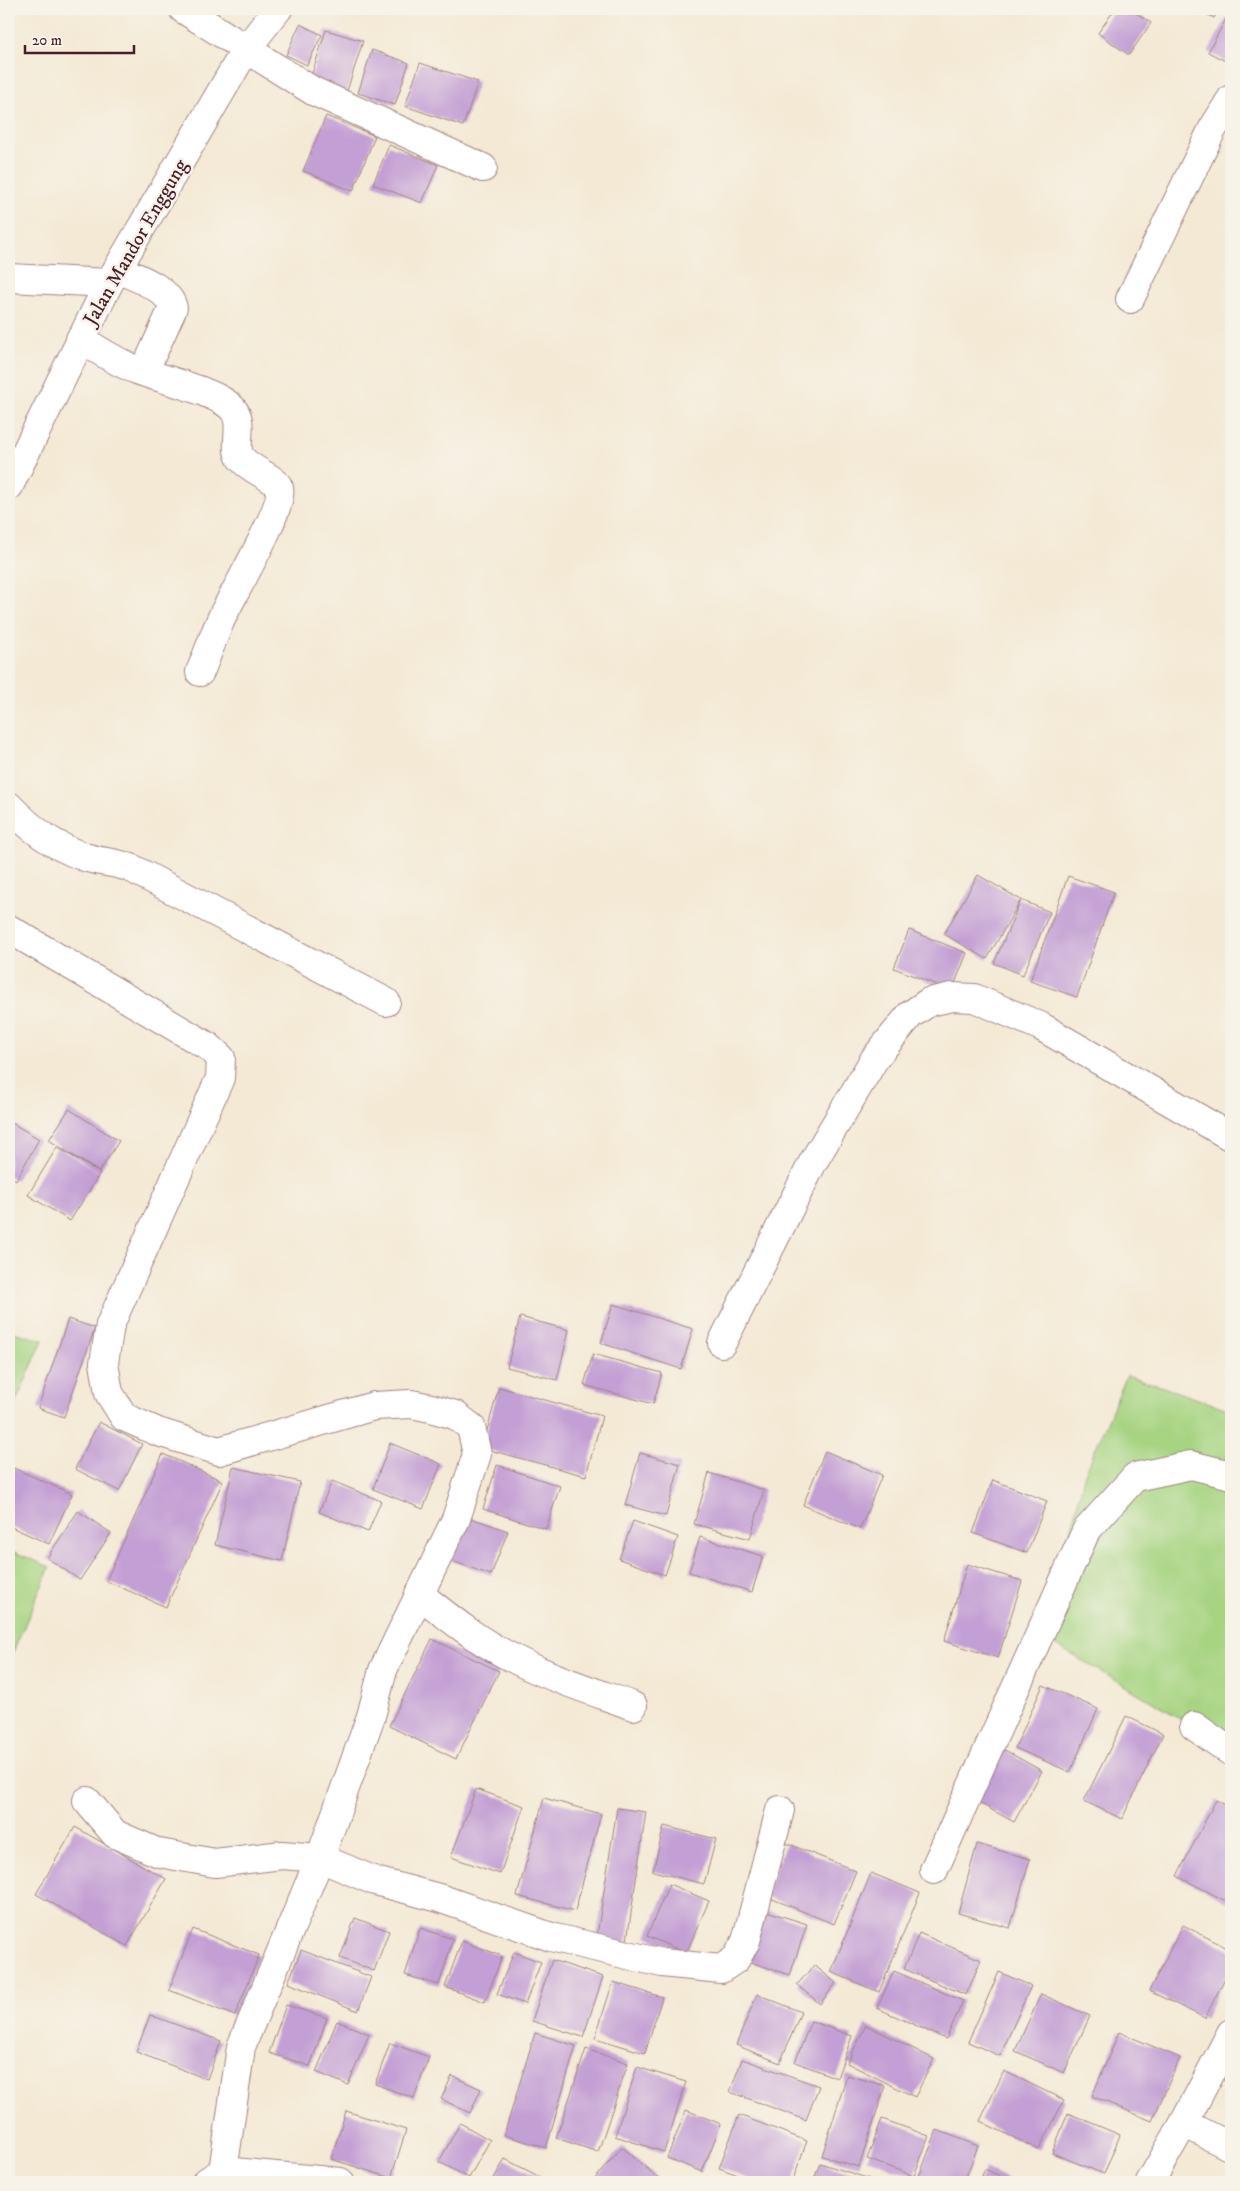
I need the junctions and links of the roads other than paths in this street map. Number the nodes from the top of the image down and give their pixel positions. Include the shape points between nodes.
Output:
1 (183, 9) edge
2 (278, 9) edge
3 (246, 49) junction
4 (1231, 99) edge
5 (483, 168) dead end
6 (113, 276) junction
7 (9, 278) edge
8 (1130, 299) dead end
9 (80, 340) junction
10 (144, 372) junction
11 (9, 486) edge
12 (200, 672) dead end
13 (9, 806) edge
14 (9, 930) edge
15 (386, 1002) dead end
16 (1231, 1137) edge
17 (722, 1343) dead end
18 (1231, 1475) edge
19 (418, 1594) junction
20 (633, 1706) dead end
21 (1194, 1726) dead end
22 (1231, 1752) edge
23 (87, 1801) dead end
24 (780, 1810) dead end
25 (320, 1858) junction
26 (934, 1870) dead end
27 (1231, 2032) edge
28 (1184, 2123) junction
29 (1231, 2147) edge
30 (214, 2177) edge
31 (340, 2182) edge
32 (1150, 2182) edge

1 - 3 street
2 - 3 street, Jalan Mandor Enggung
3 - 5 street via 313,91
3 - 6 street, Jalan Mandor Enggung
4 - 8 street via 1212,130
6 - 7 street
6 - 9 street, Jalan Mandor Enggung
6 - 10 street via 161,291 171,299 174,308
9 - 10 street
9 - 11 street, Jalan Mandor Enggung
10 - 12 street via 213,397 231,408 239,419 239,456 280,489 267,530 222,616
13 - 15 street via 41,837 83,857 131,868
14 - 19 street via 209,1047 221,1058 220,1078 110,1325 104,1363 109,1393 124,1417 158,1432 219,1451 374,1406 411,1404 455,1415 471,1427 476,1454 456,1519
16 - 17 street via 1040,1026 974,998 952,997 929,1002 910,1015 875,1058 813,1162
18 - 26 street via 1192,1465 1134,1477 1086,1531
19 - 20 street via 466,1631 503,1654
19 - 25 street via 383,1670 371,1716
21 - 22 street
23 - 25 street via 115,1834 159,1853 215,1863 282,1855
24 - 25 street via 746,1940 736,1959 721,1969 662,1963 551,1937 439,1898 375,1881
25 - 30 street via 241,2046
27 - 28 street
28 - 29 street
28 - 32 street
30 - 31 street

